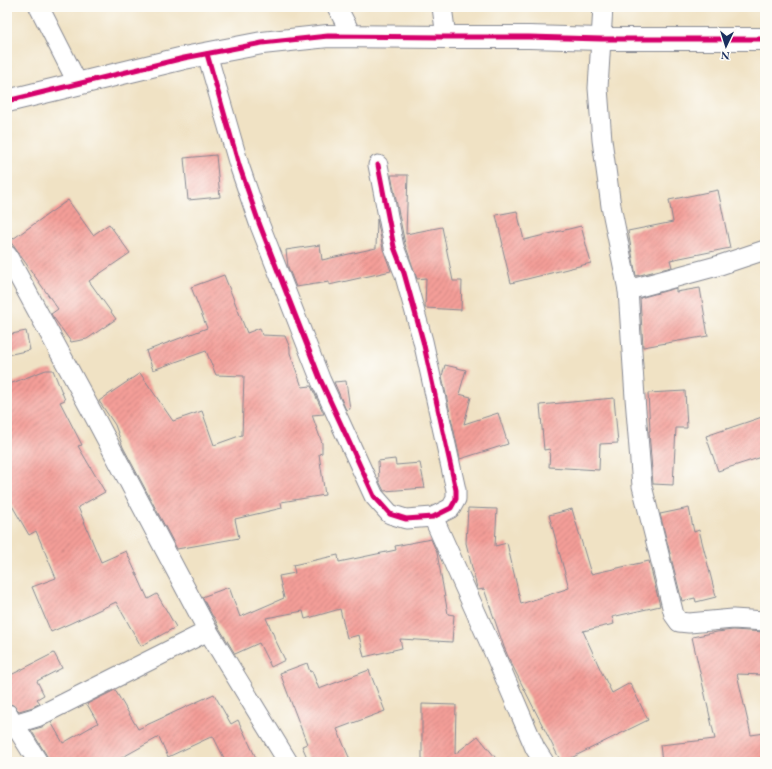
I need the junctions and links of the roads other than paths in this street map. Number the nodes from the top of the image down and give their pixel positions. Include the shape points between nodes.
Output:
1 (39, 7) edge
2 (337, 7) edge
3 (442, 7) edge
4 (603, 7) edge
5 (352, 36) junction
6 (446, 37) junction
7 (601, 39) junction
8 (765, 40) edge
9 (207, 54) junction
10 (78, 84) junction
11 (7, 101) edge
12 (378, 165) dead end
13 (765, 250) edge
14 (7, 255) edge
15 (628, 290) junction
16 (433, 517) junction
17 (765, 621) edge
18 (208, 631) junction
19 (9, 721) edge
20 (38, 762) edge
21 (288, 762) edge
22 (544, 762) edge

1 - 10 street
2 - 5 street
3 - 6 street
4 - 7 street
5 - 6 street
5 - 9 street via 262,43
6 - 7 street
7 - 8 street
7 - 15 street via 598,88 602,140 611,206
9 - 10 street
9 - 16 street via 239,165 259,223 321,380 374,496 390,514 406,519
10 - 11 street
12 - 16 street via 394,247 423,341 456,490 456,499 450,508
13 - 15 street
14 - 18 street
15 - 17 street via 642,486 674,615 679,622 689,623 733,619
16 - 22 street via 535,748
18 - 19 street via 37,717
18 - 21 street
19 - 20 street

